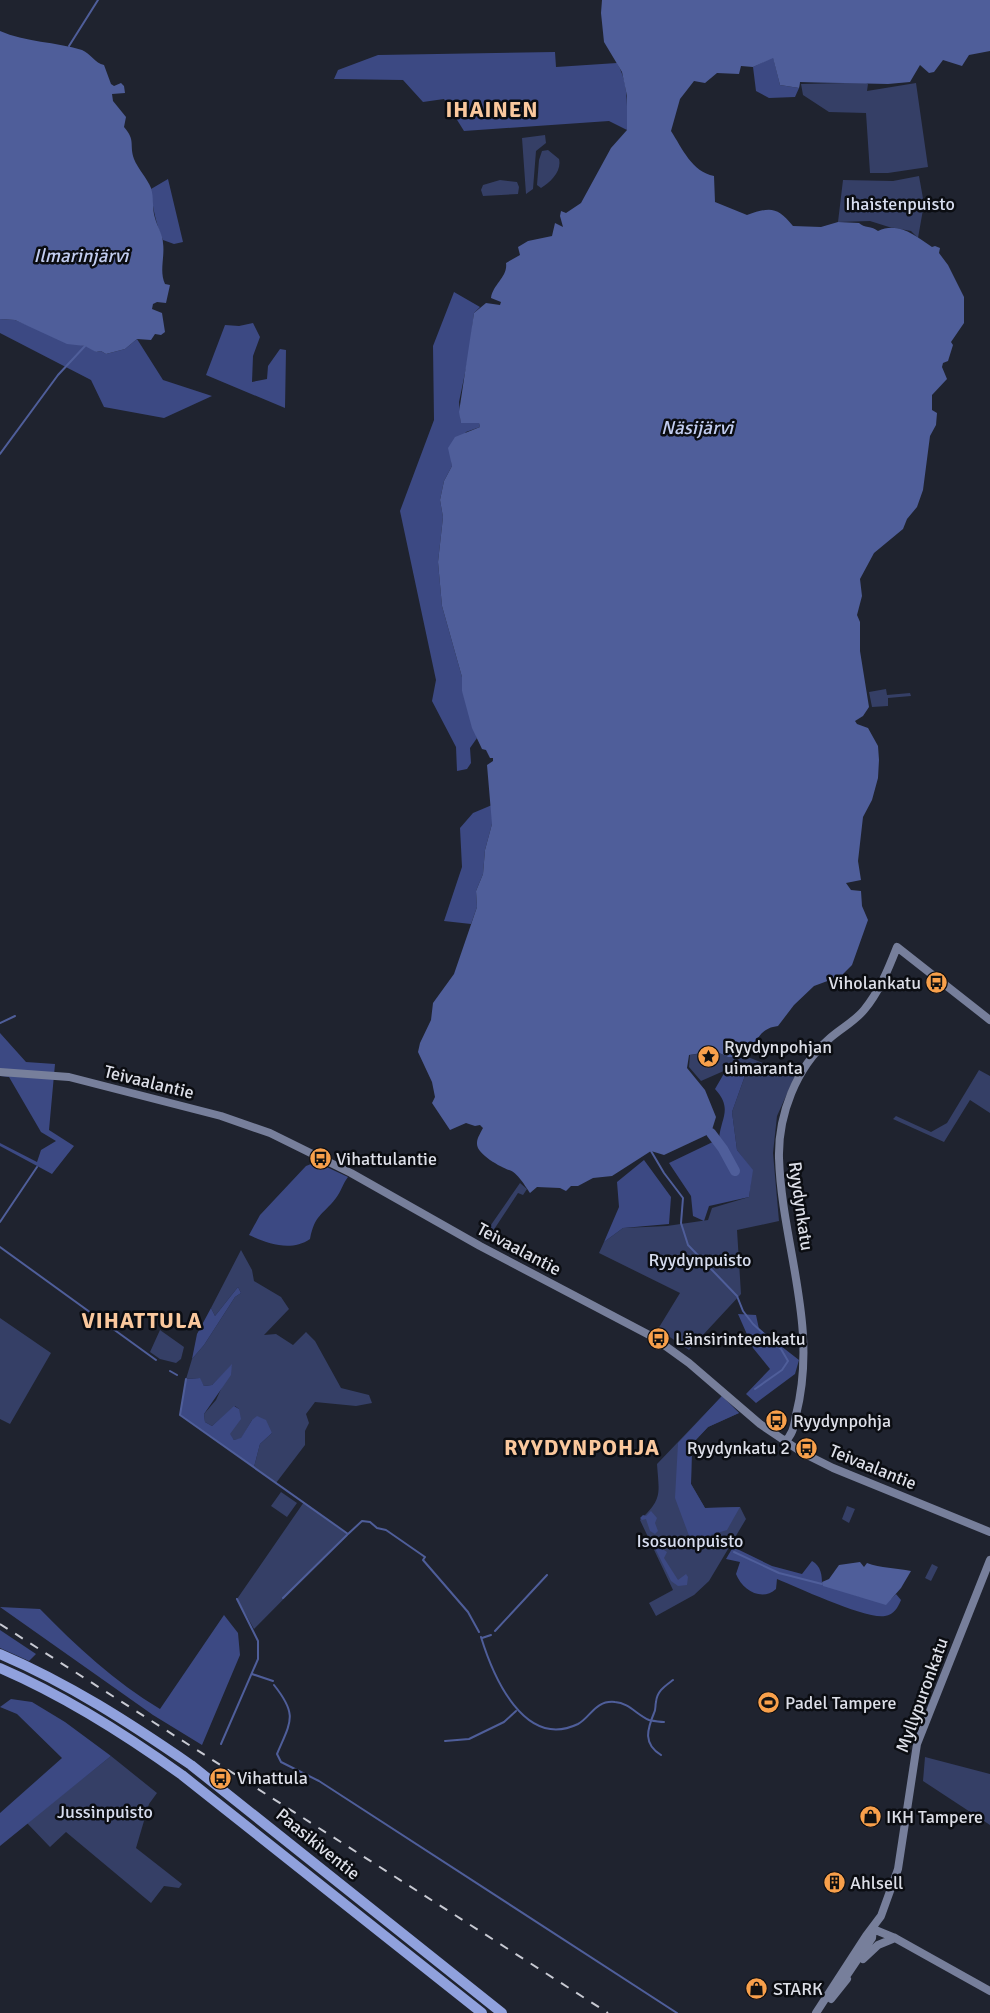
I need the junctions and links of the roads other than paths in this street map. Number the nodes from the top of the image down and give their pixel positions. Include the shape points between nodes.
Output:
1 (990, 1020) edge
2 (0, 1072) edge
3 (784, 1442) junction
4 (990, 1532) edge
5 (990, 1560) edge
6 (0, 1654) edge
7 (0, 1668) edge
8 (873, 1929) junction
9 (895, 1938) junction
10 (990, 1991) edge
11 (831, 1999) junction
12 (482, 2013) edge
13 (502, 2013) edge
14 (816, 2013) edge
15 (823, 2013) edge

1 - 3 main road, Ryydynkatu via 897,947 881,984 863,1012 810,1059 798,1081 784,1115 779,1150 781,1184 802,1314 805,1359 793,1428 790,1438
2 - 3 main road, Teivaalantie via 69,1077 221,1116 282,1139 653,1337
3 - 4 main road, Teivaalantie via 834,1468
5 - 8 main road, Myllypuronkatu via 917,1744 898,1869
6 - 13 highway, Paasikiventie via 82,1695 191,1765
7 - 12 highway, Paasikiventie via 76,1706 182,1774
8 - 9 main road
8 - 11 main road, Myllypuronkatu via 872,1938
8 - 14 main road, Myllypuronkatu
9 - 10 main road
9 - 11 main road via 874,1947
11 - 15 main road, Myllypuronkatu

